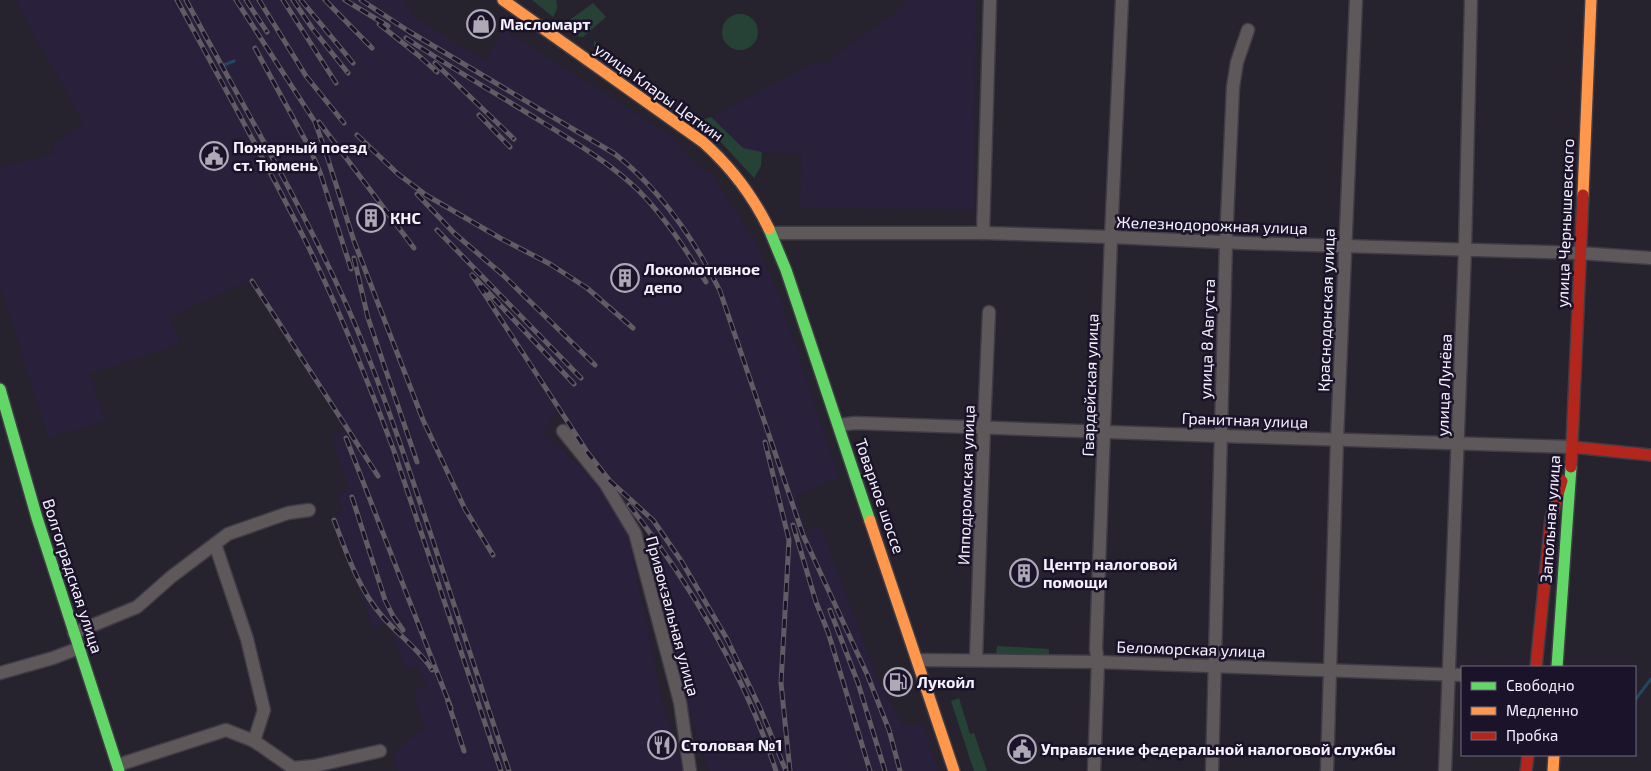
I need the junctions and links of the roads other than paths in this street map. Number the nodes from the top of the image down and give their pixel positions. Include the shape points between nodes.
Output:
1 (503, 0) edge
2 (990, 0) edge
3 (1122, 0) edge
4 (1356, 0) edge
5 (1471, 0) edge
6 (1591, 0) edge
7 (1248, 30) dead end
8 (772, 233) junction
9 (983, 233) junction
10 (1111, 237) junction
11 (1226, 242) junction
12 (1345, 246) junction
13 (1465, 249) junction
14 (1579, 253) junction
15 (1651, 258) edge
16 (989, 312) dead end
17 (1, 396) edge
18 (839, 425) junction
19 (984, 427) junction
20 (563, 431) dead end
21 (1104, 432) junction
22 (1221, 436) junction
23 (1337, 439) junction
24 (1458, 443) junction
25 (1572, 447) junction
26 (1651, 455) edge
27 (309, 510) dead end
28 (215, 544) junction
29 (74, 633) junction
30 (79, 648) junction
31 (976, 659) junction
32 (918, 660) junction
33 (1098, 662) junction
34 (1215, 666) junction
35 (1536, 666) edge
36 (1557, 666) edge
37 (1330, 670) junction
38 (0, 674) edge
39 (1456, 675) edge
40 (254, 741) junction
41 (380, 751) dead end
42 (1528, 756) edge
43 (1554, 756) edge
44 (119, 768) edge
45 (690, 771) edge
46 (954, 771) edge
47 (1094, 771) edge
48 (1212, 771) edge
49 (1327, 771) edge
50 (1445, 771) edge
51 (1526, 771) edge
52 (1553, 771) edge

1 - 8 street, улица Клары Цеткин via 695,135 721,159 751,196
2 - 9 street
3 - 10 street, Гвардейская улица
4 - 12 street, Краснодонская улица
5 - 13 street, улица Лунёва
6 - 14 street, улица Чернышевского
7 - 11 street, улица 8 Августа via 1236,62 1233,87
8 - 9 street, Железнодорожная улица
8 - 18 street, Товарное шоссе
9 - 10 street, Железнодорожная улица
10 - 11 street, Железнодорожная улица
10 - 21 street, Гвардейская улица
11 - 12 street, Железнодорожная улица
11 - 22 street, улица 8 Августа
12 - 13 street, Железнодорожная улица
12 - 23 street, Краснодонская улица
13 - 14 street, Железнодорожная улица
13 - 24 street, улица Лунёва
14 - 15 street, Железнодорожная улица
14 - 25 street, улица Чернышевского
16 - 19 street, Ипподромская улица
17 - 29 street, Волгоградская улица
18 - 19 street, Гранитная улица
18 - 32 street, Товарное шоссе
19 - 21 street, Гранитная улица
19 - 31 street, Ипподромская улица
20 - 45 street, Привокзальная улица via 606,484 635,533 680,702
21 - 22 street, Гранитная улица
21 - 33 street, Гвардейская улица via 1096,640
22 - 23 street, Гранитная улица
22 - 34 street, улица 8 Августа
23 - 24 street, Гранитная улица
23 - 37 street, Краснодонская улица
24 - 25 street, Гранитная улица
24 - 39 street, улица Лунёва
25 - 26 street, Гранитная улица
25 - 35 street, Запольная улица via 1551,518
25 - 36 street, Запольная улица
27 - 28 street via 288,513 228,534
28 - 29 street via 171,577 138,608
28 - 40 street via 247,639 264,710
29 - 30 street, Волгоградская улица
30 - 38 street
30 - 44 street, Волгоградская улица
31 - 32 street, Беломорская улица
31 - 33 street, Беломорская улица
32 - 46 street, Товарное шоссе
33 - 34 street, Беломорская улица
33 - 47 street, Гвардейская улица
34 - 37 street, Беломорская улица
34 - 48 street, улица 8 Августа
37 - 39 street, Беломорская улица
37 - 49 street, Краснодонская улица
39 - 50 street, улица Лунёва
40 - 41 street via 293,768
40 - 44 street via 226,730
42 - 51 street
43 - 52 street

